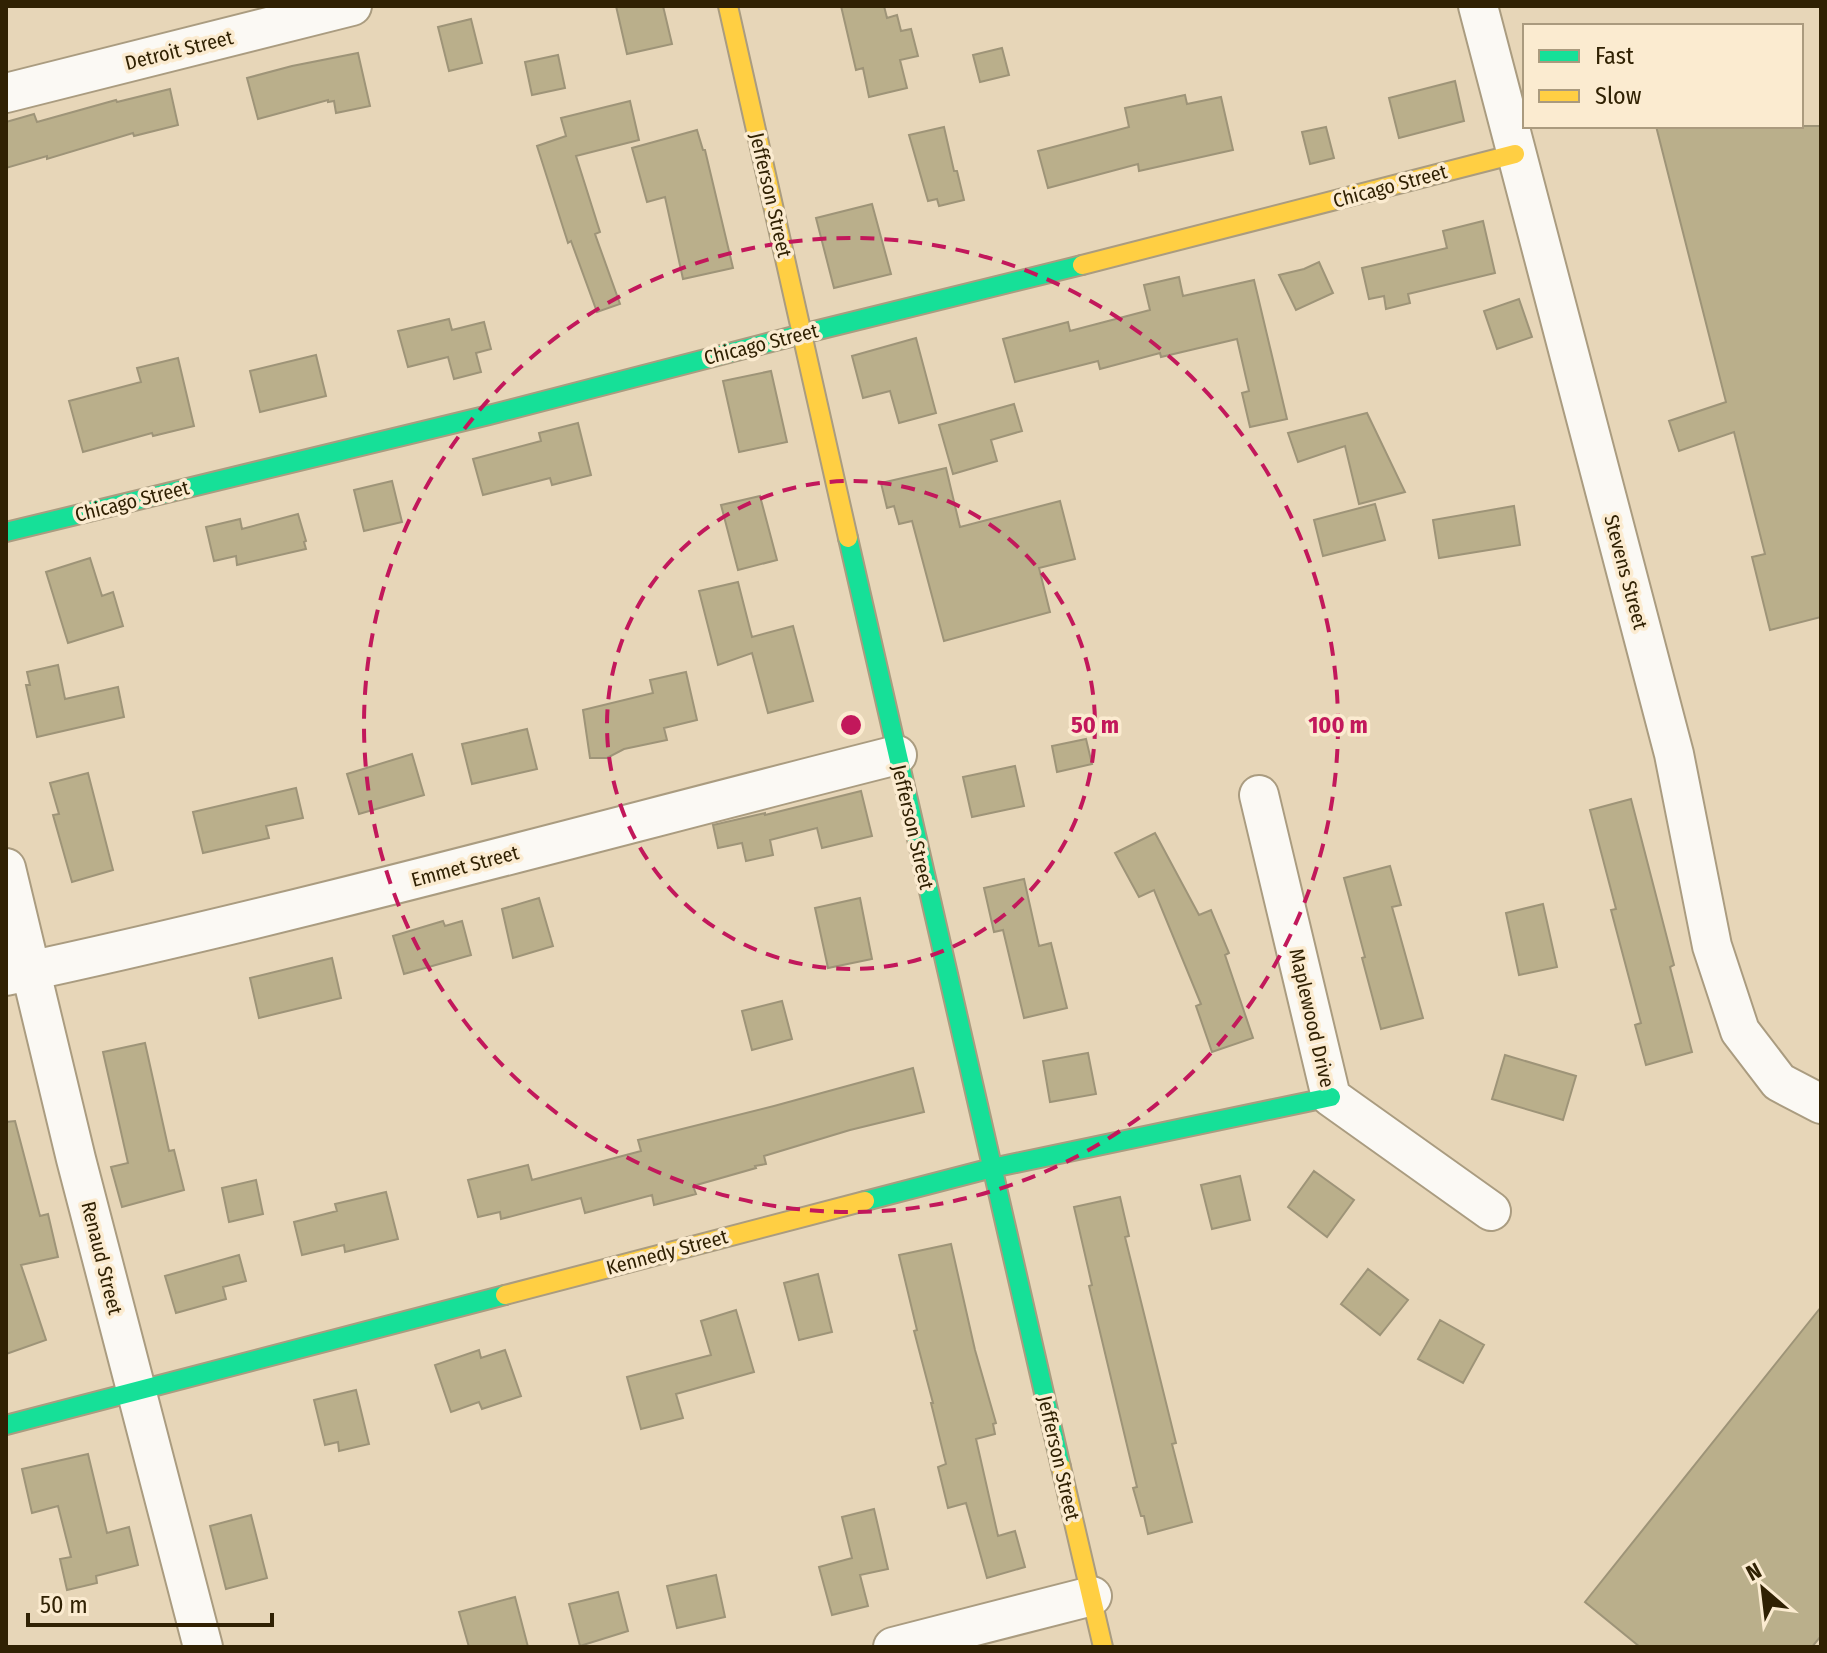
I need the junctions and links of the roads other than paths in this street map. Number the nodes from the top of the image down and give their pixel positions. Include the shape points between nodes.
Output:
1 (352, 6) edge
2 (728, 6) edge
3 (1478, 6) edge
4 (6, 93) edge
5 (1515, 154) junction
6 (802, 334) junction
7 (6, 532) edge
8 (897, 755) junction
9 (1259, 795) dead end
10 (6, 868) edge
11 (19, 974) edge
12 (1331, 1097) junction
13 (1821, 1104) edge
14 (992, 1168) junction
15 (1491, 1211) dead end
16 (136, 1390) junction
17 (6, 1425) edge
18 (1092, 1596) junction
19 (203, 1647) edge
20 (893, 1647) edge
21 (1103, 1647) edge

1 - 4 street, Detroit Street
2 - 6 street, Jefferson Street
3 - 5 street, Stevens Street
5 - 6 street, Chicago Street
5 - 13 street, Stevens Street via 1674,754 1712,946 1740,1031 1779,1082
6 - 7 street, Chicago Street
6 - 8 street, Jefferson Street
8 - 11 street, Emmet Street via 312,906
8 - 14 street, Jefferson Street
9 - 12 street, Maplewood Drive
10 - 11 street, Renaud Street
11 - 16 street, Renaud Street via 80,1174
12 - 14 street, Kennedy Street
12 - 15 street, Maplewood Drive
14 - 16 street, Kennedy Street
14 - 18 street, Jefferson Street
16 - 17 street, Kennedy Street
16 - 19 street, Renaud Street
18 - 20 street
18 - 21 street, Jefferson Street

